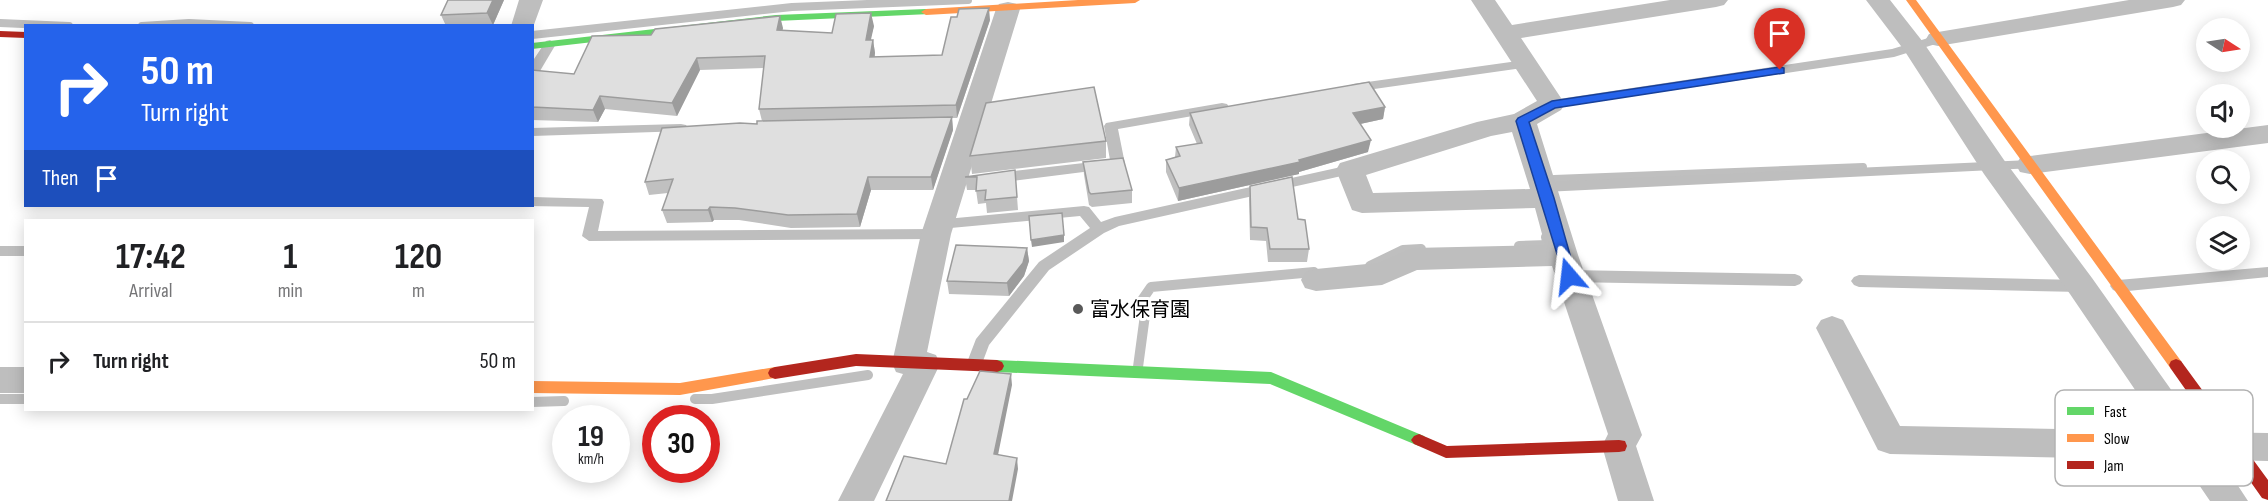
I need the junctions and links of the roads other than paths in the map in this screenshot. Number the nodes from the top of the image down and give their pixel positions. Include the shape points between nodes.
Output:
1 (531, 0) edge
2 (1135, 0) edge
3 (1483, 0) edge
4 (1716, 0) edge
5 (1878, 0) edge
6 (1911, 0) edge
7 (2173, 0) edge
8 (1013, 5) edge
9 (524, 24) edge
10 (1506, 33) junction
11 (0, 34) edge
12 (24, 35) edge
13 (1926, 43) junction
14 (550, 44) junction
15 (534, 46) edge
16 (1525, 64) junction
17 (534, 70) edge
18 (1335, 90) edge
19 (1552, 104) junction
20 (1240, 105) edge
21 (1522, 121) junction
22 (690, 128) edge
23 (534, 132) edge
24 (2268, 134) edge
25 (2030, 165) junction
26 (1995, 167) junction
27 (1350, 170) junction
28 (989, 179) edge
29 (1545, 192) junction
30 (534, 202) edge
31 (1099, 228) junction
32 (938, 229) junction
33 (0, 251) edge
34 (24, 251) edge
35 (1566, 266) junction
36 (2268, 272) edge
37 (1316, 280) dead end
38 (1795, 280) dead end
39 (1859, 281) dead end
40 (2081, 286) junction
41 (2118, 286) junction
42 (1832, 328) dead end
43 (916, 364) junction
44 (974, 365) junction
45 (0, 380) edge
46 (24, 380) edge
47 (534, 387) edge
48 (2153, 390) edge
49 (2193, 390) edge
50 (2055, 443) edge
51 (1619, 446) junction
52 (2253, 447) edge
53 (2268, 447) edge
54 (2253, 472) edge
55 (2220, 486) edge
56 (2268, 493) edge
57 (856, 501) edge
58 (1636, 501) edge
59 (2230, 501) edge

1 - 9 street
2 - 8 street
3 - 10 street
4 - 10 street
5 - 13 street
6 - 13 street
7 - 13 street
8 - 14 street via 776,18
8 - 32 street via 966,124 959,183
10 - 16 street
11 - 12 street
13 - 19 lane via 1894,53
13 - 25 street
13 - 26 street
14 - 15 street
14 - 17 lane
16 - 18 lane
16 - 19 street
19 - 21 street
20 - 28 lane via 1111,126 1118,164
21 - 27 street
21 - 29 street
22 - 23 lane
24 - 25 street
25 - 26 lane
25 - 41 street
26 - 29 lane
26 - 40 street
27 - 29 street via 1362,203
27 - 31 lane
29 - 35 street
30 - 32 lane via 597,202 589,236
31 - 32 lane via 1084,211
31 - 44 lane via 1044,266 982,343
32 - 43 street
33 - 34 lane
35 - 37 street via 1412,259 1382,274
35 - 38 lane
35 - 51 street via 1625,435
36 - 41 lane
39 - 40 lane
40 - 48 street
41 - 49 street
42 - 50 street via 1890,440
43 - 44 street
43 - 47 street via 856,360 680,388
43 - 57 street
44 - 51 street via 1271,378 1446,452
45 - 46 street
51 - 58 street
52 - 53 street
54 - 56 street
55 - 59 street

